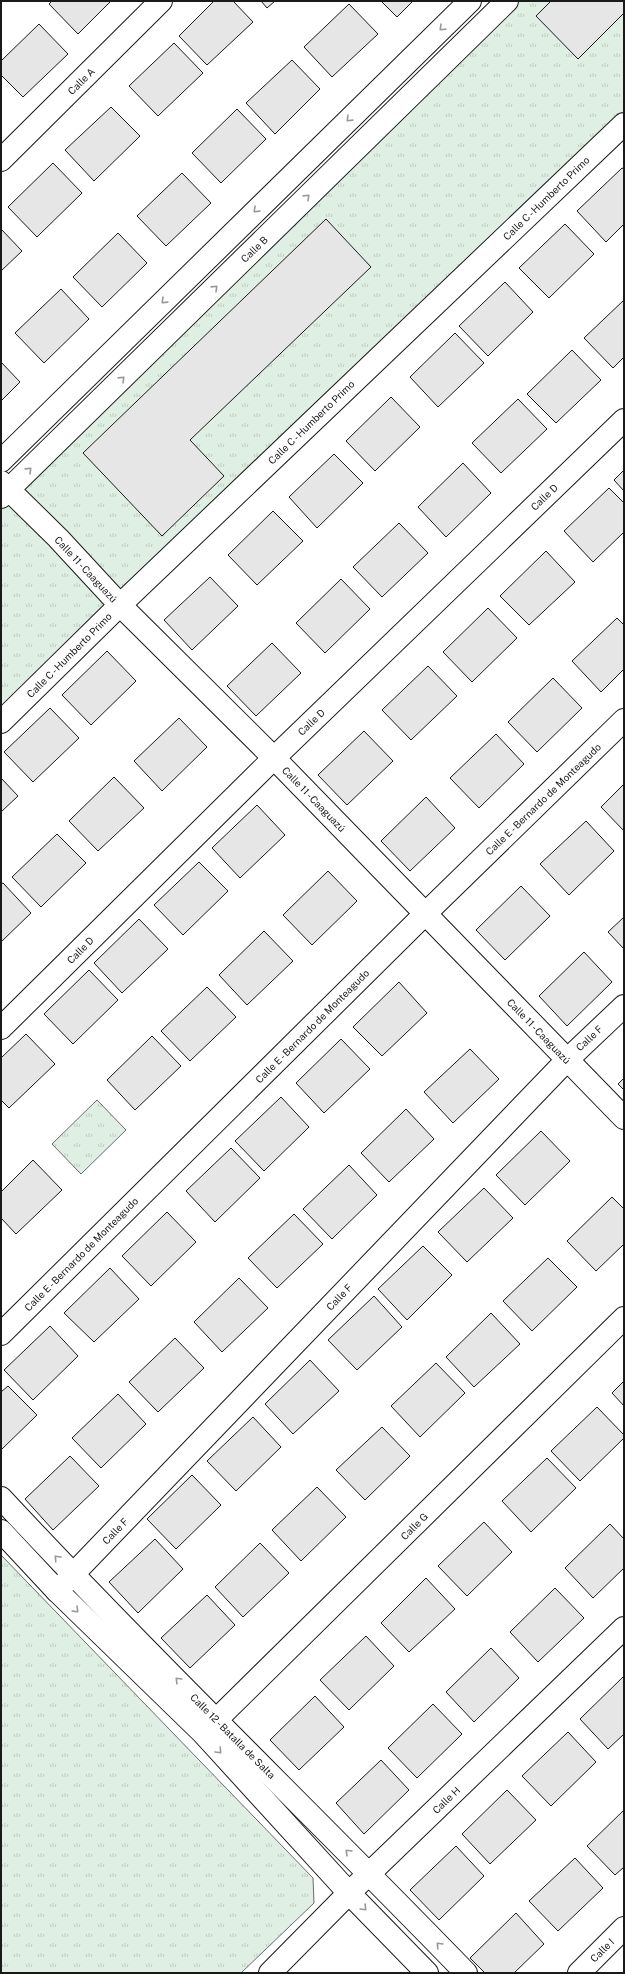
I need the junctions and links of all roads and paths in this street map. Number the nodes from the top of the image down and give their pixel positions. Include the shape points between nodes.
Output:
1 (161, 1) edge
2 (470, 1) edge
3 (507, 1) edge
4 (624, 124) edge
5 (1, 160) edge
6 (624, 420) edge
7 (1, 461) edge
8 (3, 490) edge
9 (120, 605) junction
10 (624, 720) edge
11 (1, 722) edge
12 (274, 758) junction
13 (425, 914) junction
14 (624, 1006) edge
15 (1, 1028) edge
16 (567, 1060) junction
17 (624, 1118) edge
18 (624, 1318) edge
19 (1, 1334) edge
20 (1, 1498) edge
21 (1, 1532) edge
22 (73, 1575) junction
23 (57, 1591) junction
24 (624, 1628) edge
25 (210, 1727) junction
26 (370, 1873) junction
27 (349, 1893) junction
28 (624, 1928) edge
29 (270, 1973) edge
30 (427, 1973) edge
31 (466, 1973) edge
32 (579, 1973) edge

1 - 5 street, Calle A
2 -> 7 street
8 -> 3 street, Calle B
4 - 9 street, Calle C - Humberto Primo
6 - 12 street, Calle D
8 - 9 street, Calle 11 - Caaguazú via 58,538
9 - 11 street, Calle C - Humberto Primo
9 - 12 street, Calle 11 - Caaguazú
10 - 13 street, Calle E - Bernardo de Monteagudo
12 - 13 street, Calle 11 - Caaguazú
12 - 15 street, Calle D
13 - 16 street, Calle 11 - Caaguazú
13 - 19 street, Calle E - Bernardo de Monteagudo
14 - 16 street, Calle F
16 - 17 street, Calle 11 - Caaguazú
16 - 22 street, Calle F
18 - 25 street, Calle G
22 -> 20 street, Calle 12 - Batalla de Salta
21 - 23 street, Calle 12 - Batalla de Salta
22 - 23 street, Calle F
25 -> 22 street, Calle 12 - Batalla de Salta
23 -> 25 street, Calle 12 - Batalla de Salta
24 - 26 street, Calle H
26 -> 25 street, Calle 12 - Batalla de Salta
25 -> 27 street, Calle 12 - Batalla de Salta
26 - 27 street, Calle H
31 -> 26 street, Calle 12 - Batalla de Salta
27 - 29 street, Calle H
27 -> 30 street, Calle 12 - Batalla de Salta
28 - 32 street, Calle I

